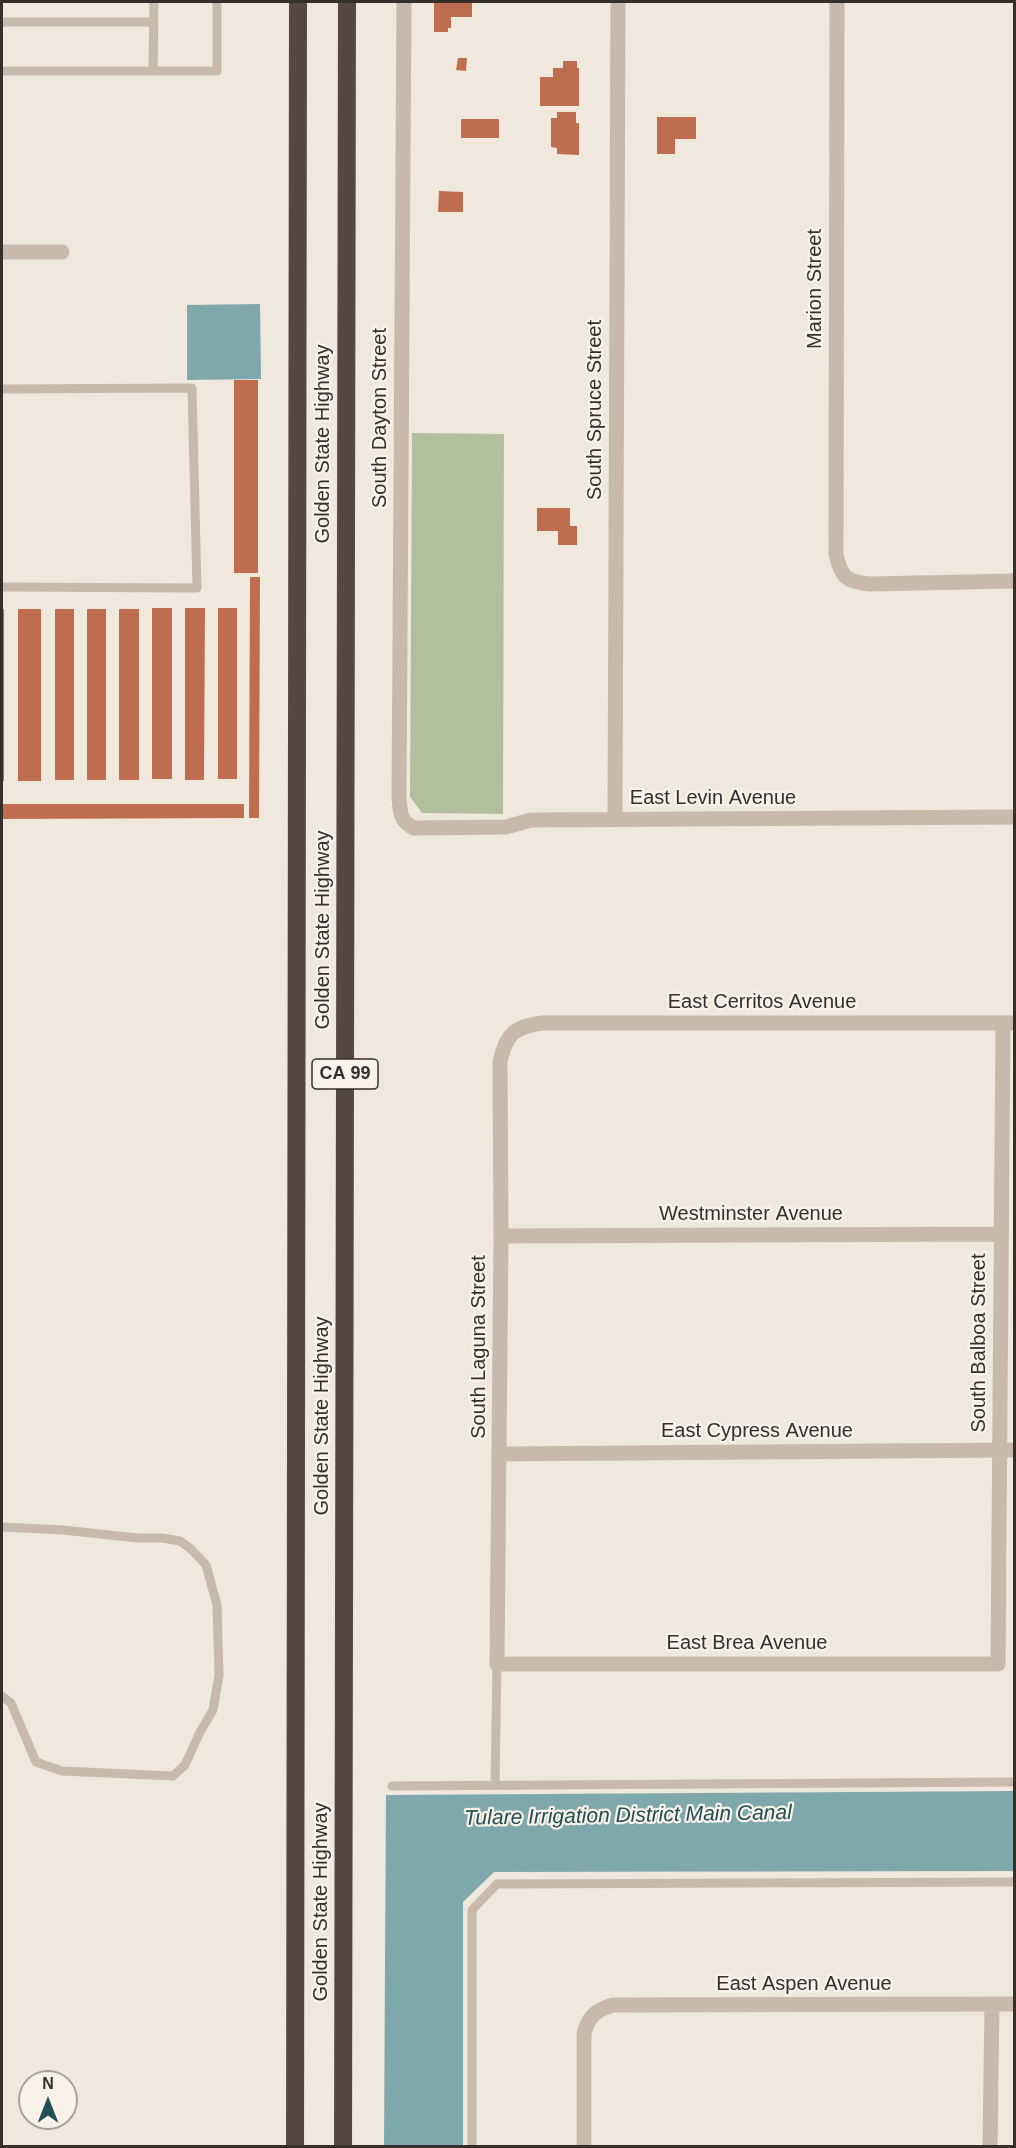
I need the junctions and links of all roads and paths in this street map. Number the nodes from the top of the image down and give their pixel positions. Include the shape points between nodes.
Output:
1 (153, 2) edge
2 (217, 2) edge
3 (289, 2) edge
4 (298, 2) edge
5 (347, 2) edge
6 (404, 2) edge
7 (618, 2) edge
8 (837, 2) edge
9 (2, 22) edge
10 (154, 22) junction
11 (298, 23) junction
12 (2, 71) edge
13 (153, 71) junction
14 (2, 252) edge
15 (62, 252) dead end
16 (2, 389) edge
17 (1014, 581) edge
18 (2, 587) edge
19 (1014, 817) edge
20 (615, 819) junction
21 (414, 828) joint
22 (1009, 1023) edge
23 (512, 1033) joint
24 (1001, 1234) junction
25 (501, 1236) junction
26 (1007, 1451) edge
27 (499, 1454) junction
28 (2, 1527) edge
29 (497, 1664) junction
30 (998, 1664) joint
31 (2, 1696) edge
32 (1014, 1782) edge
33 (495, 1784) junction
34 (392, 1786) dead end
35 (1014, 1882) edge
36 (992, 2004) junction
37 (1014, 2004) edge
38 (295, 2146) edge
39 (343, 2146) edge
40 (472, 2146) edge
41 (584, 2146) edge
42 (990, 2146) edge

1 - 10 lane
2 - 13 lane via 217,71
3 - 11 highway
4 - 11 highway, Golden State Highway / CA 99
5 - 39 highway, Golden State Highway / CA 99
6 - 21 street, South Dayton Street via 399,797 402,818
7 - 20 street, South Spruce Street
8 - 17 street, Marion Street via 836,554 843,575 854,583
9 - 10 lane
10 - 13 lane
11 - 38 highway, Golden State Highway / CA 99
12 - 13 lane
14 - 15 street
16 - 18 lane via 192,388 197,588
19 - 20 street, East Levin Avenue
20 - 21 street, East Levin Avenue via 531,820 506,827
22 - 23 street, East Cerritos Avenue via 542,1023
22 - 24 street, South Balboa Street
23 - 25 street, South Laguna Street via 503,1046 500,1062
24 - 25 street, Westminster Avenue
24 - 26 street, South Balboa Street
25 - 27 street, South Laguna Street
26 - 27 street, East Cypress Avenue
26 - 30 street, South Balboa Street
27 - 29 street, South Laguna Street
28 - 31 lane via 180,1541 206,1565 217,1605 219,1675 213,1710 185,1765 173,1776 62,1771 36,1762 11,1703
29 - 30 street, East Brea Avenue
29 - 33 lane
32 - 33 lane
33 - 34 lane
35 - 40 lane via 497,1884 472,1910
36 - 37 street, East Aspen Avenue
36 - 41 street, East Aspen Avenue via 613,2005 594,2012 584,2032
36 - 42 street

